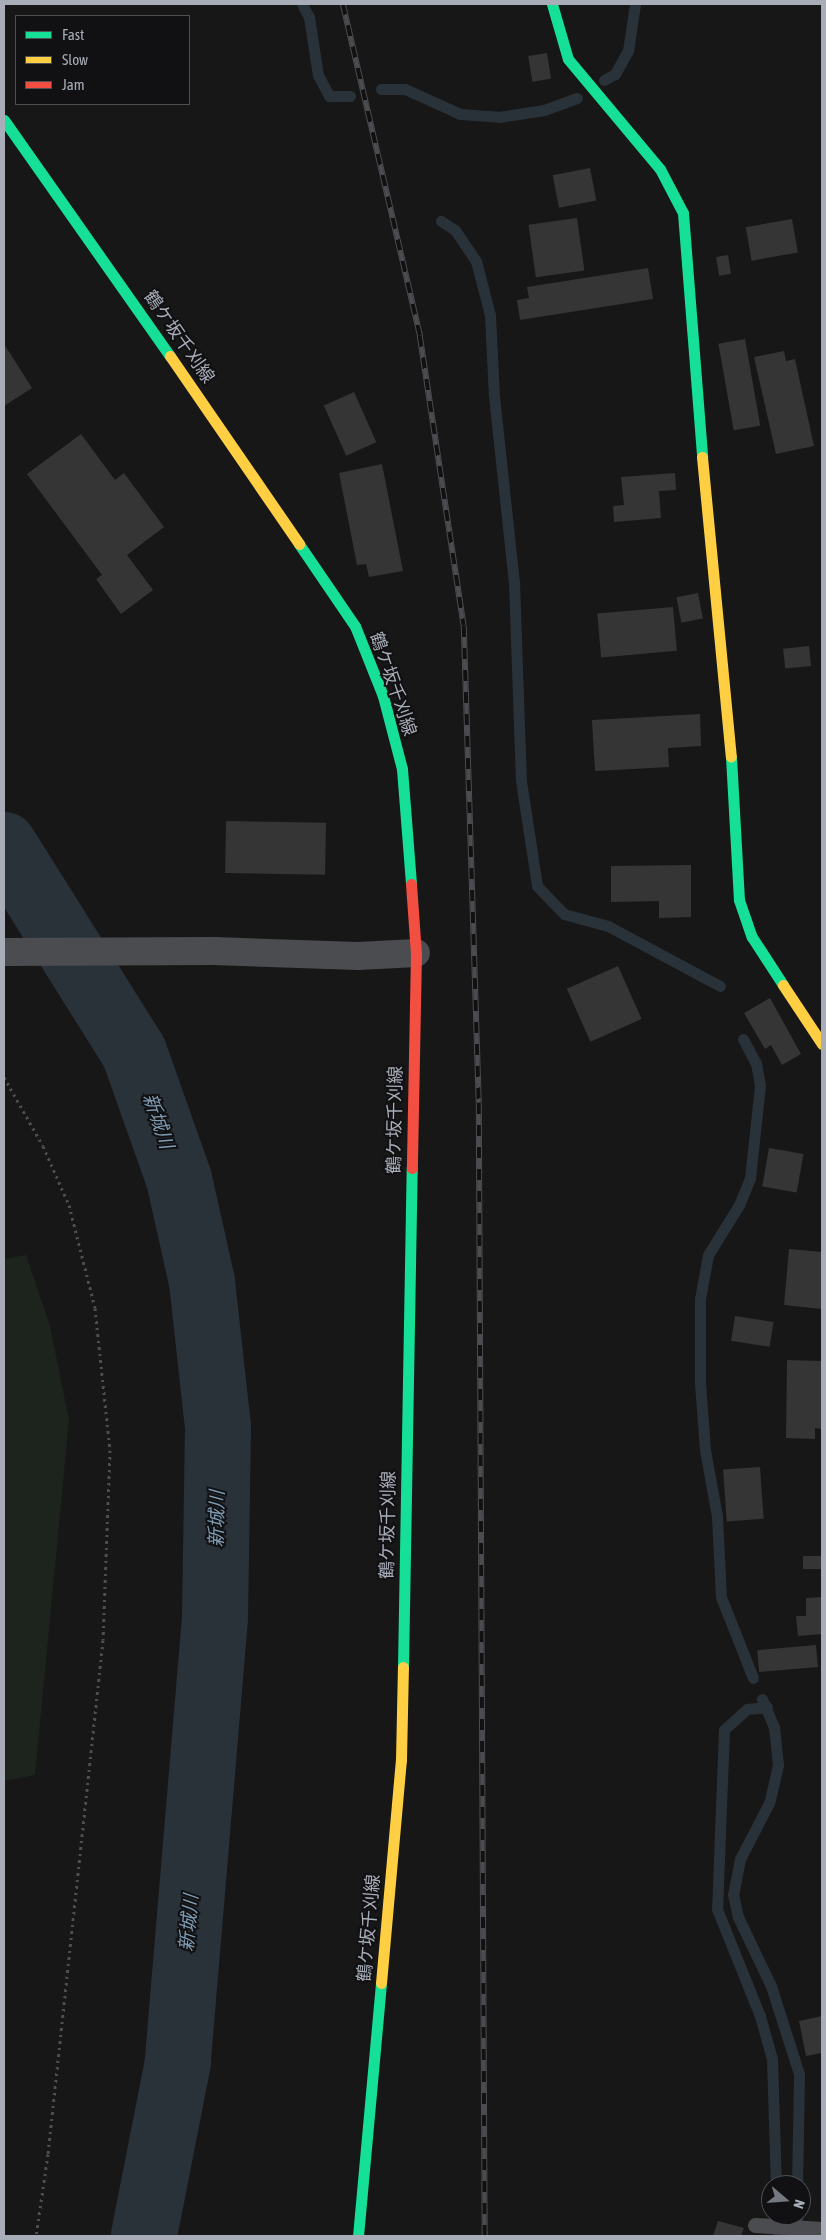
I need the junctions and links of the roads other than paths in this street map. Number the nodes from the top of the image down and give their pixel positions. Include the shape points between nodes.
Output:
1 (552, 4) edge
2 (4, 120) edge
3 (4, 952) edge
4 (416, 953) junction
5 (822, 1044) edge
6 (761, 2226) dead end
7 (822, 2229) edge
8 (358, 2236) edge

1 - 5 main road via 568,59 660,169 683,213 694,370 729,731 739,900 752,937
2 - 4 main road, 鶴ケ坂千刈線 via 163,344 355,626 383,696 402,769
3 - 4 street via 214,951 358,956
4 - 8 main road, 鶴ケ坂千刈線 via 401,1760
6 - 7 lane

